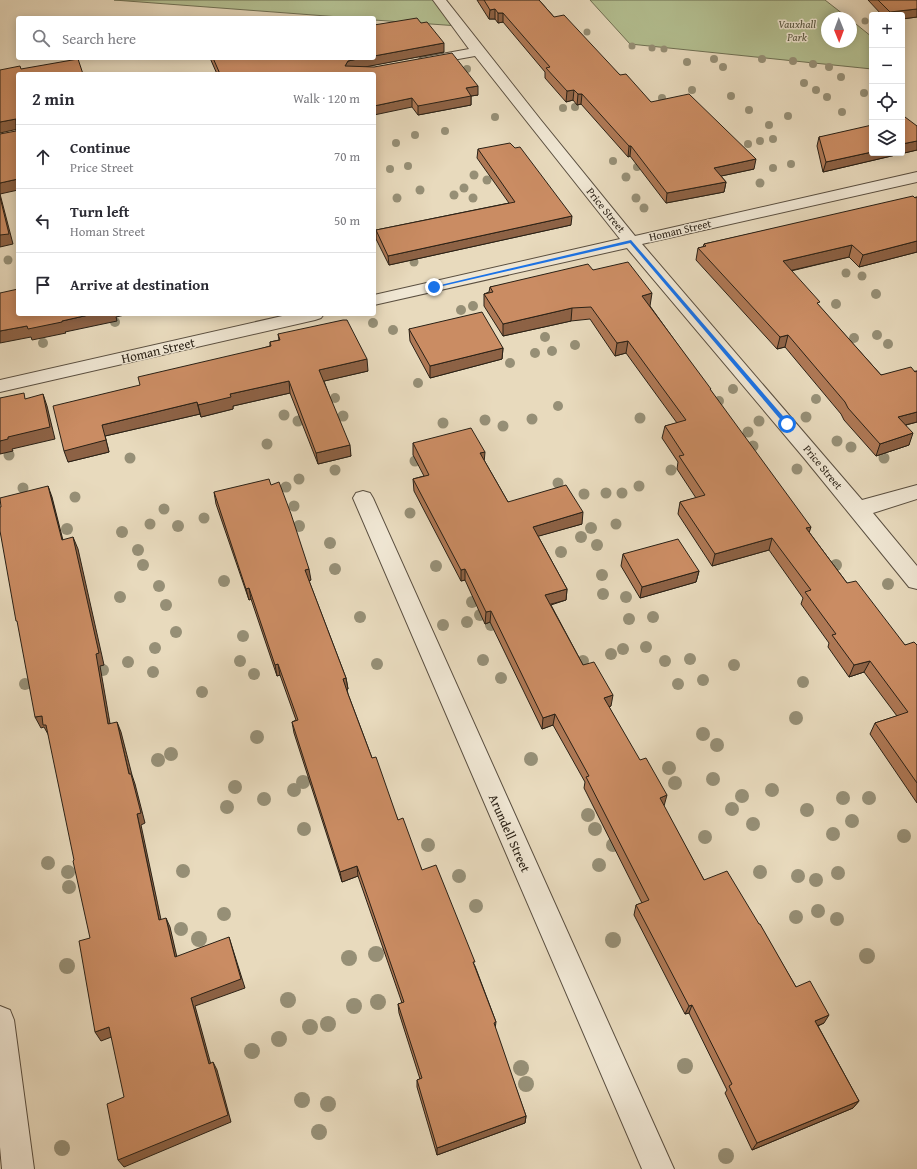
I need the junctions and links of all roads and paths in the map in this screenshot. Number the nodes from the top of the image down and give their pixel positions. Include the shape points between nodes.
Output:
1 (440, 0) edge
2 (479, 51) junction
3 (408, 64) edge
4 (917, 177) edge
5 (631, 242) junction
6 (376, 300) edge
7 (306, 316) edge
8 (0, 386) edge
9 (917, 492) edge
10 (363, 498) dead end
11 (859, 509) junction
12 (917, 581) edge
13 (0, 1020) edge
14 (18, 1169) edge
15 (658, 1169) edge

1 - 2 street, Price Street
2 - 3 street
2 - 5 street, Price Street
4 - 5 street, Homan Street
5 - 6 street, Homan Street
5 - 11 street, Price Street
7 - 8 street, Homan Street
9 - 11 street
10 - 15 street, Arundell Street
11 - 12 street, Price Street
13 - 14 street

